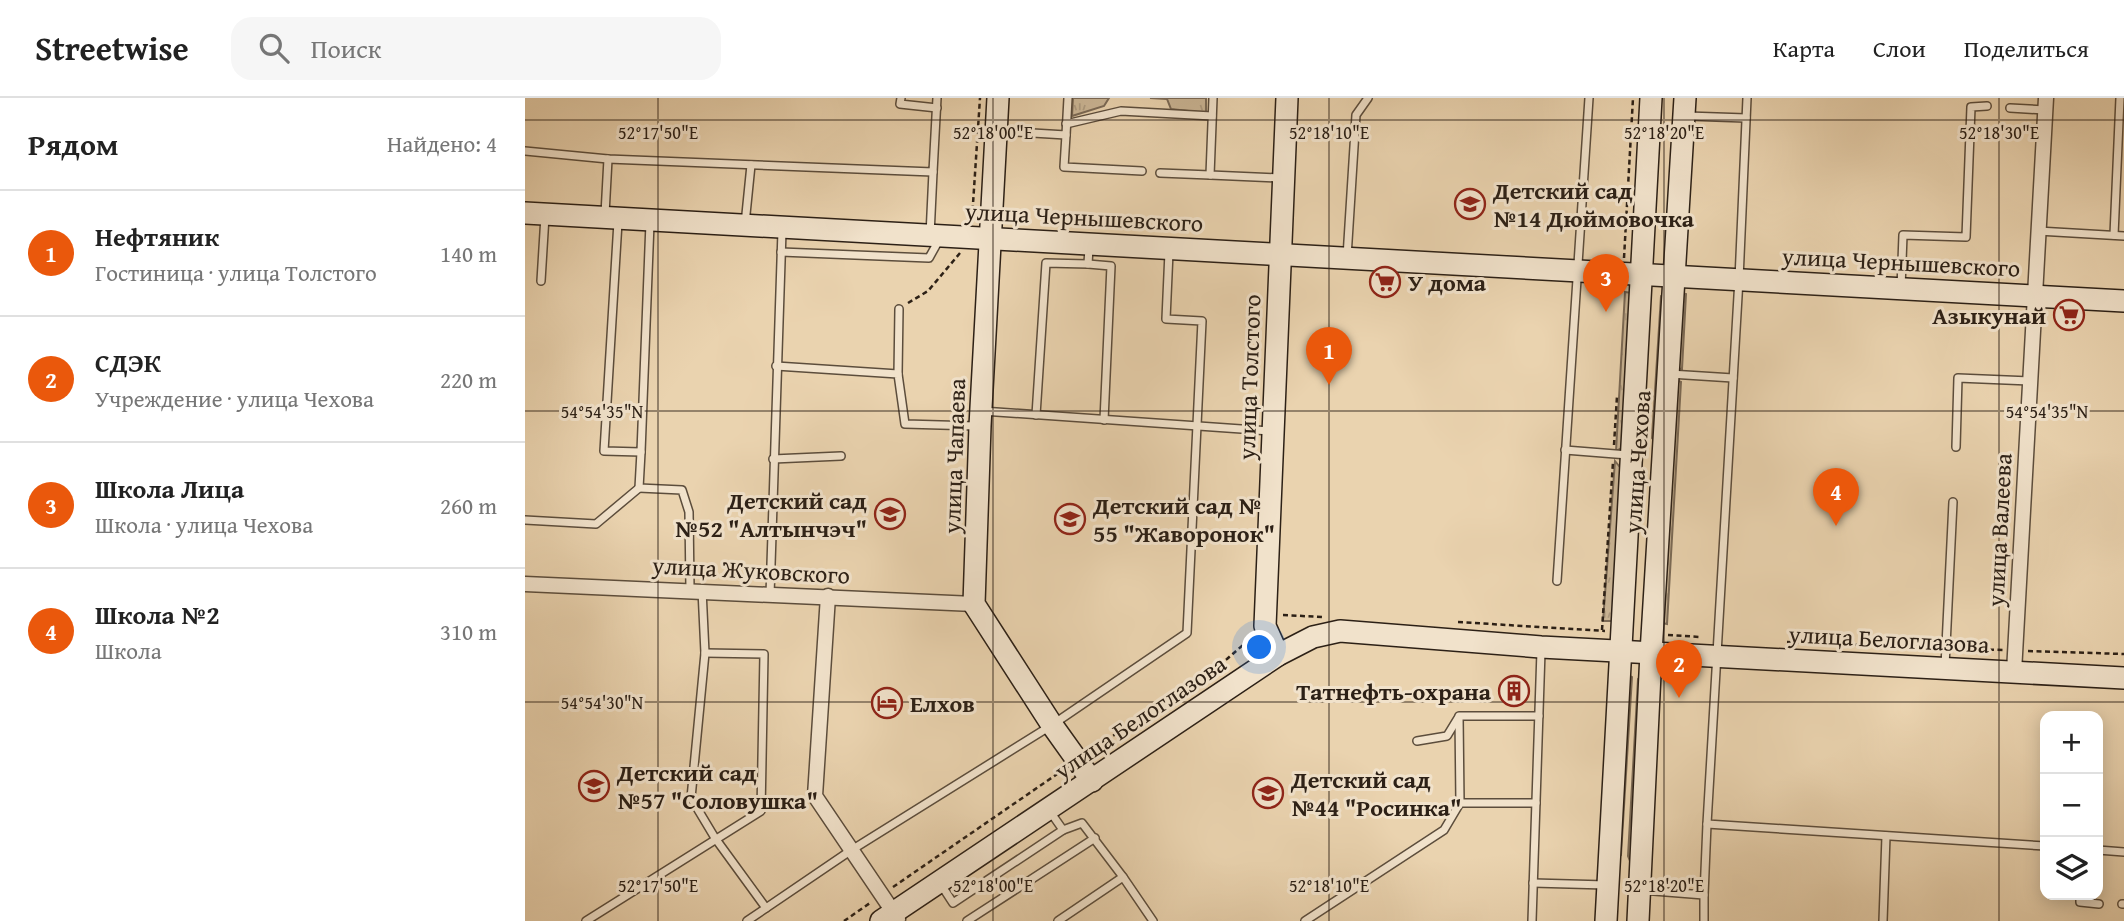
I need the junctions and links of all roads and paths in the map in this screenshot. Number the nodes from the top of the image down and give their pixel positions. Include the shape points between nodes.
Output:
1 (901, 98) edge
2 (937, 98) edge
3 (980, 98) edge
4 (998, 98) edge
5 (1068, 98) edge
6 (1213, 98) edge
7 (1287, 98) edge
8 (1368, 98) edge
9 (1589, 98) edge
10 (1633, 98) edge
11 (1651, 98) edge
12 (1747, 98) edge
13 (1972, 98) edge
14 (2120, 98) edge
15 (2045, 104) edge
16 (1987, 106) dead end
17 (1685, 107) edge
18 (1971, 107) junction
19 (937, 108) junction
20 (2010, 108) dead end
21 (1212, 116) junction
22 (1746, 118) junction
23 (1066, 124) junction
24 (996, 131) junction
25 (1066, 135) junction
26 (525, 151) edge
27 (608, 159) junction
28 (751, 165) junction
29 (1142, 171) dead end
30 (933, 172) junction
31 (1160, 173) dead end
32 (1210, 175) junction
33 (1284, 178) junction
34 (535, 213) edge
35 (611, 217) junction
36 (650, 219) junction
37 (972, 219) dead end
38 (745, 225) junction
39 (782, 226) junction
40 (2038, 231) junction
41 (935, 235) junction
42 (2114, 235) junction
43 (2124, 236) edge
44 (990, 238) junction
45 (1169, 248) junction
46 (963, 249) dead end
47 (781, 251) junction
48 (1088, 254) junction
49 (1281, 254) junction
50 (1346, 257) junction
51 (1634, 269) junction
52 (1577, 270) junction
53 (1675, 275) junction
54 (1739, 279) junction
55 (541, 281) dead end
56 (1901, 289) junction
57 (2035, 296) junction
58 (2124, 301) edge
59 (899, 309) joint
60 (776, 366) junction
61 (898, 374) junction
62 (1669, 374) junction
63 (1733, 378) junction
64 (2030, 381) junction
65 (1036, 415) junction
66 (981, 419) junction
67 (1104, 420) junction
68 (1197, 426) junction
69 (1273, 431) junction
70 (1956, 447) dead end
71 (1565, 450) junction
72 (641, 452) junction
73 (1631, 455) junction
74 (841, 456) dead end
75 (773, 459) junction
76 (639, 488) junction
77 (1953, 502) dead end
78 (525, 520) edge
79 (1557, 581) dead end
80 (525, 584) edge
81 (697, 590) junction
82 (770, 595) junction
83 (828, 596) junction
84 (974, 604) junction
85 (1779, 642) dead end
86 (1656, 644) junction
87 (1541, 647) junction
88 (1717, 647) junction
89 (1621, 650) junction
90 (705, 653) junction
91 (1278, 654) junction
92 (2124, 654) edge
93 (1945, 658) junction
94 (2015, 661) junction
95 (2124, 678) edge
96 (1459, 716) junction
97 (1539, 716) junction
98 (1052, 725) junction
99 (1417, 741) dead end
100 (1092, 781) junction
101 (1460, 803) junction
102 (1536, 803) junction
103 (1049, 810) junction
104 (1707, 824) junction
105 (1063, 830) junction
106 (1886, 836) junction
107 (715, 838) junction
108 (1095, 838) junction
109 (2040, 846) edge
110 (2103, 850) edge
111 (850, 851) junction
112 (2124, 852) edge
113 (1123, 877) junction
114 (940, 882) junction
115 (1533, 883) junction
116 (1608, 885) junction
117 (1640, 890) junction
118 (1705, 895) junction
119 (2080, 900) edge
120 (2099, 904) dead end
121 (766, 908) junction
122 (891, 918) edge
123 (586, 921) edge
124 (747, 921) edge
125 (967, 921) edge
126 (1058, 921) edge
127 (1153, 921) edge
128 (1305, 921) edge
129 (1532, 921) edge
130 (1606, 921) edge
131 (1638, 921) edge
132 (1704, 921) edge
133 (1883, 921) edge

1 - 19 lane via 900,104
2 - 19 lane
3 - 37 path
4 - 24 street, улица Чапаева
5 - 23 lane
6 - 21 lane
7 - 33 street, улица Толстого
8 - 50 lane via 1356,115
9 - 52 lane
10 - 51 path via 1622,257
11 - 51 street, улица Чехова
12 - 22 lane
13 - 18 lane
14 - 42 lane
15 - 20 lane
15 - 40 street, улица Валеева
16 - 18 lane
17 - 22 lane
17 - 53 street, улица Чехова
18 - 56 lane via 1966,237 1903,234
19 - 30 lane
21 - 23 lane via 1121,111
21 - 32 lane
22 - 54 lane
23 - 25 lane
24 - 25 lane
24 - 44 street, улица Чапаева
25 - 29 lane via 1064,167
26 - 27 lane
27 - 28 lane
27 - 35 lane
28 - 30 lane
28 - 38 lane
30 - 41 lane
31 - 32 lane
32 - 33 lane
33 - 49 street, улица Толстого
34 - 35 street, улица Чернышевского
34 - 55 lane
35 - 36 street, улица Чернышевского
35 - 72 lane via 604,451
36 - 38 street, улица Чернышевского
36 - 72 lane
38 - 39 street, улица Чернышевского
39 - 41 street, улица Чернышевского
39 - 47 lane
40 - 42 lane
40 - 57 street, улица Валеева
41 - 44 street, улица Чернышевского
41 - 47 lane via 929,258
42 - 43 lane
44 - 48 street, улица Чернышевского
44 - 66 street, улица Чапаева
45 - 48 street, улица Чернышевского
45 - 49 street, улица Чернышевского
45 - 68 lane via 1165,319 1202,321
46 - 59 path via 928,291
47 - 60 lane
48 - 65 lane via 1046,263
48 - 67 lane via 1111,266
49 - 50 street, улица Чернышевского
49 - 69 street, улица Толстого
50 - 52 street, улица Чернышевского
51 - 52 street, улица Чернышевского
51 - 53 street
51 - 73 street, улица Чехова
52 - 71 lane
53 - 54 street, улица Чернышевского
53 - 62 street, улица Чехова
54 - 56 street, улица Чернышевского
54 - 63 lane
56 - 57 street, улица Чернышевского
57 - 58 street, улица Чернышевского
57 - 64 street, улица Валеева
59 - 61 lane
60 - 61 lane
60 - 75 lane
61 - 66 lane via 905,424
62 - 63 lane
62 - 86 street, улица Чехова
63 - 88 lane
64 - 70 lane via 1958,378
64 - 94 street, улица Валеева
65 - 66 lane
65 - 67 lane
66 - 84 street, улица Чапаева
67 - 68 lane
68 - 69 lane
68 - 98 lane via 1187,633
69 - 91 street, улица Толстого via 1265,626
71 - 73 lane
71 - 79 lane
72 - 76 lane
73 - 89 street, улица Чехова
74 - 75 lane
75 - 82 lane
76 - 78 lane via 596,524
76 - 81 lane via 682,490 689,512
77 - 93 lane
80 - 81 street, улица Жуковского
81 - 82 street, улица Жуковского
81 - 90 lane
82 - 83 street, улица Жуковского
83 - 84 street, улица Жуковского
83 - 111 street via 815,796
84 - 98 street
85 - 93 path
86 - 88 street, улица Белоглазова
86 - 88 path
86 - 89 street
86 - 117 street, улица Чехова
87 - 89 street, улица Белоглазова
87 - 91 street, улица Белоглазова via 1339,631 1313,637
87 - 97 lane
88 - 93 street, улица Белоглазова
88 - 104 lane
89 - 116 street, улица Чехова
90 - 107 lane via 691,798
90 - 107 lane via 764,654 761,811
91 - 100 street, улица Белоглазова
92 - 94 path
93 - 94 street, улица Белоглазова
93 - 94 path
94 - 95 street, улица Белоглазова
96 - 97 lane
96 - 99 lane via 1447,736
96 - 101 lane
97 - 102 lane
98 - 100 street
98 - 111 lane
100 - 103 street, улица Белоглазова
101 - 102 lane
101 - 128 lane via 1444,830
102 - 115 lane
103 - 105 lane
103 - 114 street, улица Белоглазова
104 - 106 lane
104 - 118 lane
105 - 108 lane via 1082,823
105 - 114 lane via 953,903
106 - 109 lane
106 - 133 lane
107 - 121 lane
107 - 123 lane
108 - 113 lane
108 - 125 lane
110 - 112 lane
111 - 121 lane
111 - 122 street
113 - 126 lane
113 - 127 lane
114 - 122 street, улица Белоглазова
115 - 116 lane
115 - 129 lane
116 - 130 street, улица Чехова
117 - 118 lane
117 - 131 street, улица Чехова
118 - 132 lane
119 - 120 lane
121 - 124 lane

